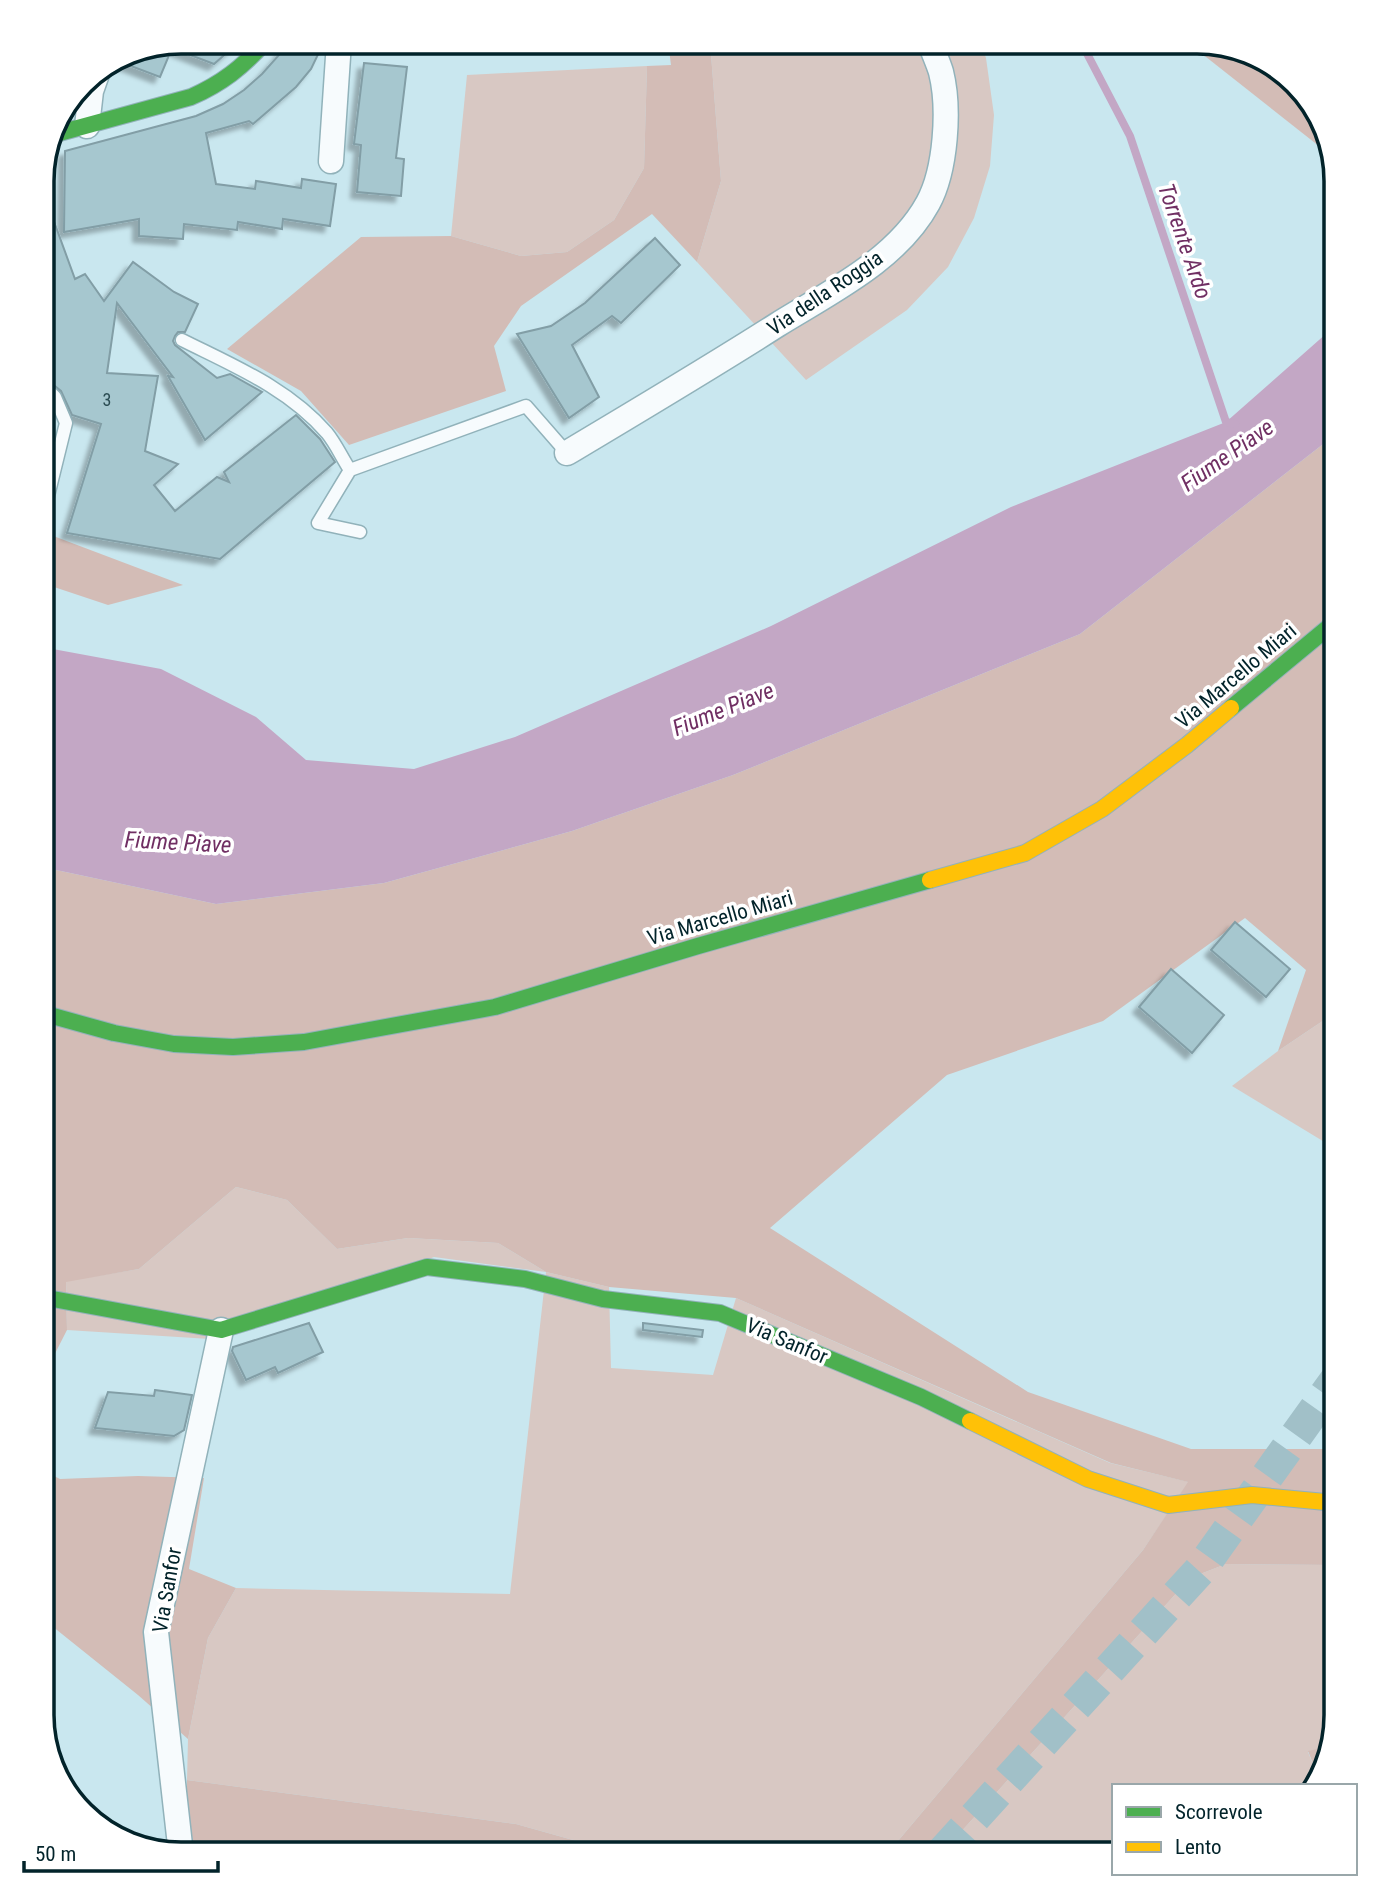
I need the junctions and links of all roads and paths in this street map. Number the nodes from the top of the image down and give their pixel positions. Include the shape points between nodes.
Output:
1 (254, 54) edge
2 (338, 54) edge
3 (935, 55) edge
4 (91, 92) edge
5 (87, 126) junction
6 (64, 132) edge
7 (331, 161) dead end
8 (182, 340) dead end
9 (55, 398) edge
10 (567, 453) joint
11 (55, 465) edge
12 (350, 470) junction
13 (360, 532) dead end
14 (1324, 631) edge
15 (54, 1016) edge
16 (54, 1299) edge
17 (221, 1330) junction
18 (1324, 1502) edge
19 (180, 1841) edge

1 - 5 street via 212,89
2 - 7 street
3 - 10 street, Via della Roggia via 946,119 943,162 929,202 905,236 873,264
4 - 5 street
5 - 6 street
8 - 12 lane via 292,399 328,434
9 - 11 lane via 66,423
10 - 12 lane via 526,406
12 - 13 lane via 318,523
14 - 15 street, Via Marcello Miari via 1102,809 1025,853 495,1007 304,1042 233,1047 174,1044
16 - 17 street, Via Sanfor
17 - 18 street, Via Sanfor via 427,1267 525,1279 603,1299 720,1313 921,1397 1088,1479 1168,1505 1252,1495
17 - 19 street, Via Sanfor via 156,1632

